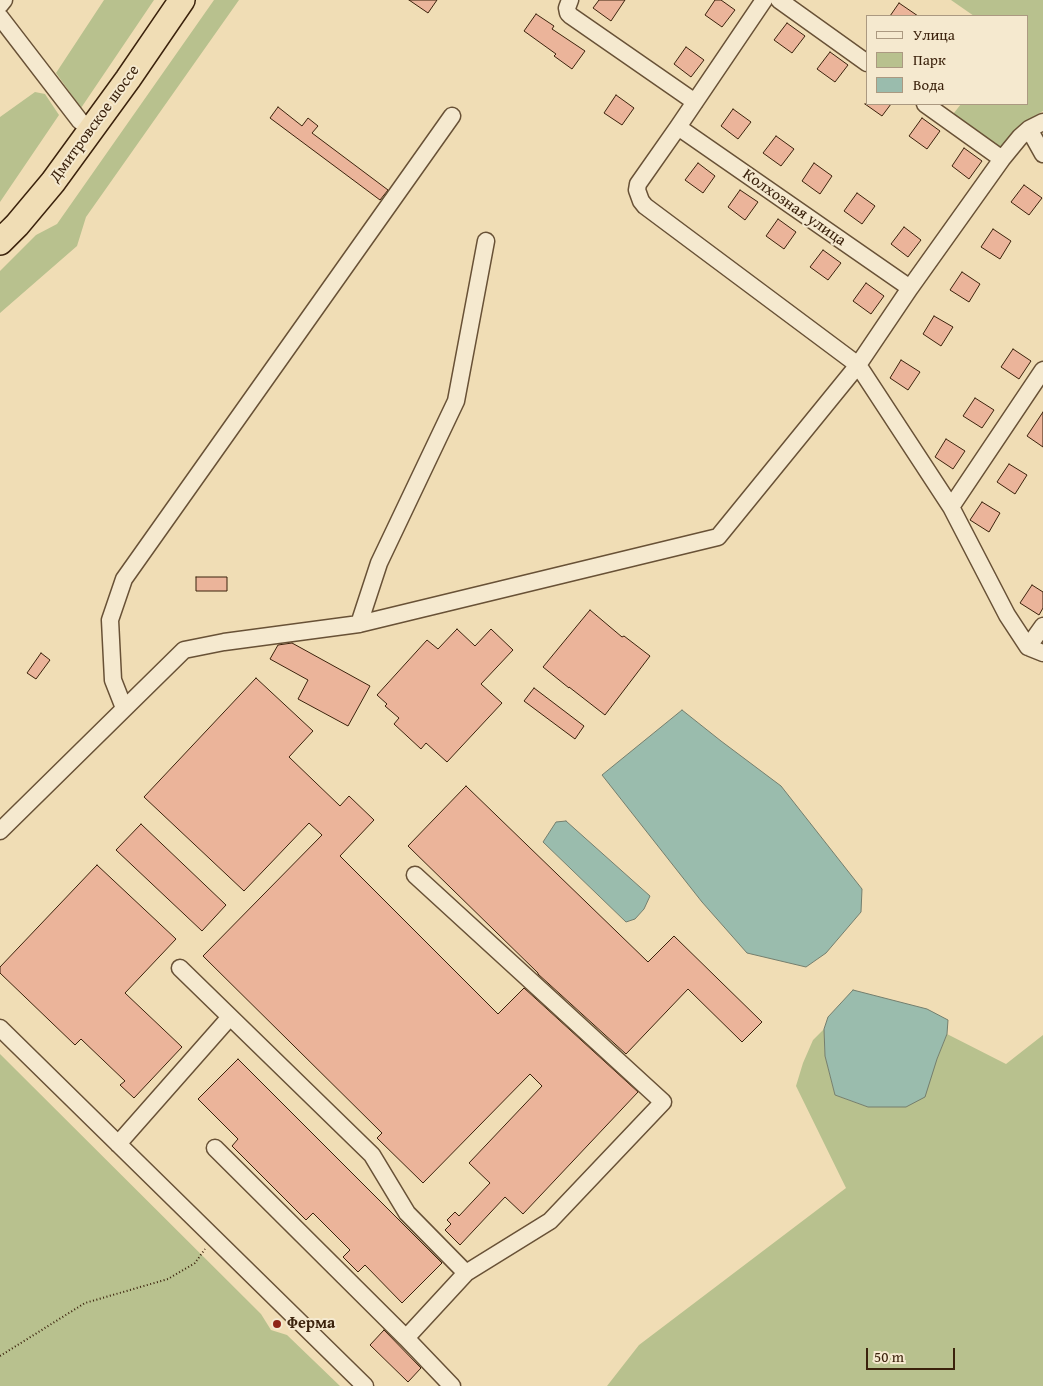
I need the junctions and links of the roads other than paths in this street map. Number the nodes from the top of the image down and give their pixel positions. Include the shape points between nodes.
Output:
1 (4, 0) edge
2 (164, 0) edge
3 (182, 0) edge
4 (570, 0) edge
5 (764, 0) edge
6 (779, 0) edge
7 (0, 5) edge
8 (0, 17) edge
9 (866, 61) edge
10 (695, 102) junction
11 (926, 105) edge
12 (452, 116) dead end
13 (80, 121) junction
14 (1036, 125) edge
15 (678, 127) junction
16 (1043, 154) edge
17 (1002, 159) junction
18 (0, 223) edge
19 (486, 241) dead end
20 (0, 242) edge
21 (910, 288) junction
22 (858, 365) junction
23 (1043, 370) edge
24 (951, 507) junction
25 (359, 624) junction
26 (1043, 626) edge
27 (1036, 650) edge
28 (124, 708) junction
29 (0, 832) edge
30 (415, 875) dead end
31 (180, 968) dead end
32 (230, 1017) junction
33 (0, 1028) edge
34 (118, 1144) junction
35 (215, 1148) dead end
36 (466, 1273) junction
37 (406, 1338) junction
38 (365, 1386) edge
39 (452, 1386) edge

1 - 7 street
2 - 13 highway, Дмитровское шоссе
3 - 20 highway, Дмитровское шоссе via 53,182
4 - 10 street via 567,8 571,16
5 - 10 street
6 - 9 street
8 - 13 street
10 - 15 street
11 - 17 street
12 - 28 street via 124,579 110,620 113,680
13 - 18 highway, Дмитровское шоссе
14 - 16 street
14 - 17 street via 1020,137
15 - 21 street, Колхозная улица
15 - 22 street via 638,184 640,201
17 - 21 street
19 - 25 street via 456,401 379,563
21 - 22 street
22 - 24 street
22 - 25 street via 718,537
23 - 24 street
24 - 27 street via 1007,615
25 - 28 street via 184,650
26 - 27 street
28 - 29 street
30 - 36 street via 663,1102 550,1221
31 - 32 street
32 - 34 street
32 - 36 street via 372,1155 408,1213
33 - 34 street
34 - 38 street
35 - 37 street
36 - 37 street
37 - 39 street

